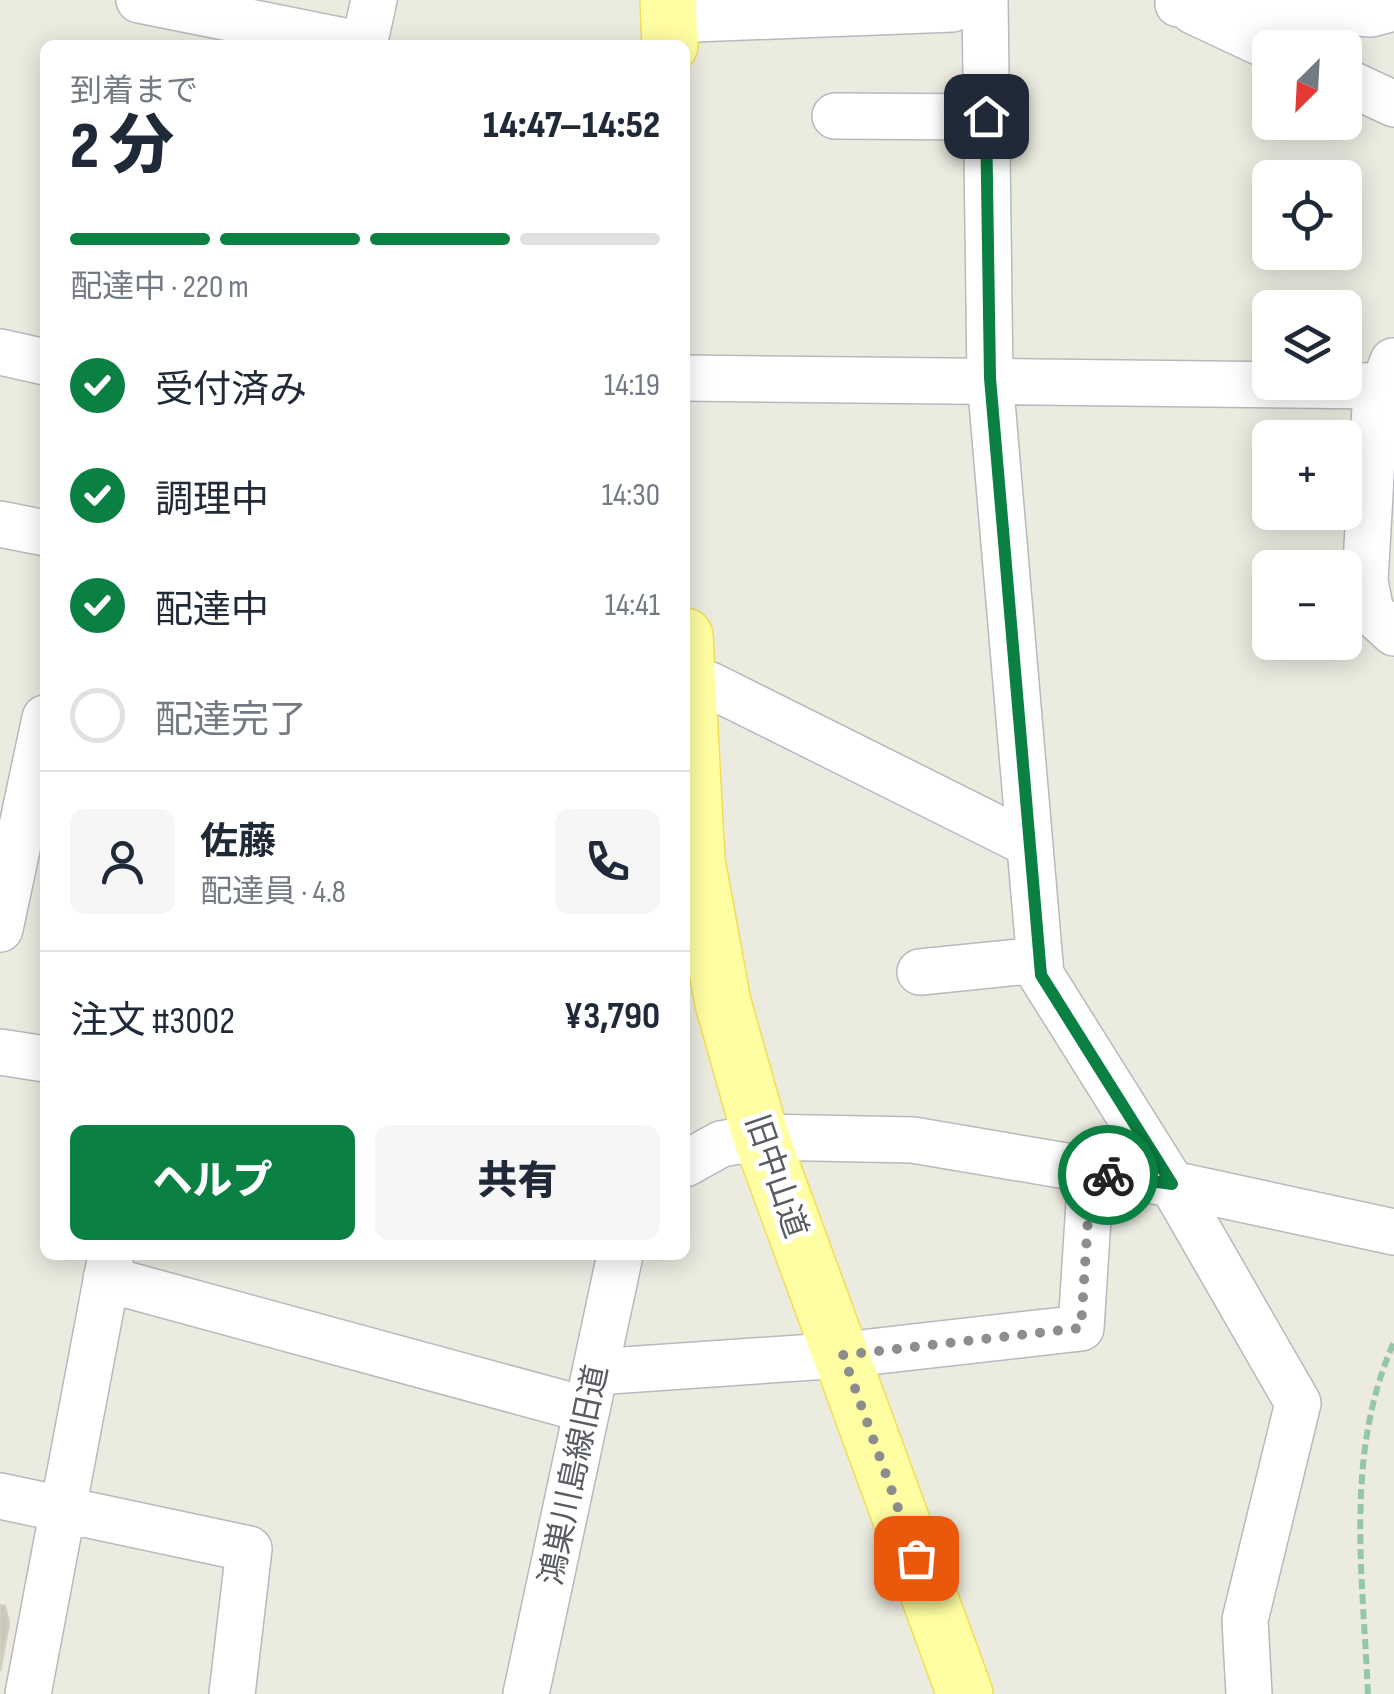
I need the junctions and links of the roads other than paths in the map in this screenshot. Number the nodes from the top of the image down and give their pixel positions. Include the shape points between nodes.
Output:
1 (139, 0) edge
2 (374, 0) edge
3 (1174, 2) edge
4 (969, 4) edge
5 (1394, 8) edge
6 (669, 22) edge
7 (1252, 39) edge
8 (339, 40) edge
9 (365, 40) edge
10 (1362, 89) edge
11 (1394, 104) edge
12 (834, 116) dead end
13 (986, 116) junction
14 (0, 352) edge
15 (40, 361) edge
16 (1387, 373) edge
17 (690, 378) edge
18 (990, 378) junction
19 (0, 524) edge
20 (40, 532) edge
21 (1394, 633) edge
22 (690, 681) edge
23 (40, 741) edge
24 (690, 746) edge
25 (1029, 844) junction
26 (0, 928) edge
27 (1040, 960) junction
28 (920, 972) dead end
29 (0, 1052) edge
30 (40, 1059) edge
31 (760, 1137) junction
32 (690, 1161) edge
33 (1091, 1172) junction
34 (1172, 1184) junction
35 (1394, 1232) edge
36 (619, 1260) edge
37 (109, 1267) edge
38 (843, 1355) junction
39 (591, 1391) junction
40 (0, 1496) edge
41 (60, 1507) junction
42 (28, 1694) edge
43 (232, 1694) edge
44 (526, 1694) edge
45 (965, 1694) edge
46 (1249, 1694) edge

1 - 8 street
2 - 9 street
3 - 5 street via 1371,14
3 - 7 street
4 - 6 street
4 - 13 street
10 - 11 street
12 - 13 street
13 - 18 street
14 - 15 street
16 - 18 street
16 - 21 street via 1365,581 1371,612
17 - 18 street
18 - 25 street
19 - 20 street
22 - 25 street
23 - 26 street
24 - 31 main road, 旧中山道 via 710,952
25 - 27 street
27 - 28 street
27 - 34 street via 1041,975
29 - 30 street
31 - 32 street via 721,1144
31 - 33 street via 913,1140
31 - 38 main road, 旧中山道
33 - 34 street
33 - 38 street via 1081,1328
34 - 35 street
34 - 46 street via 1298,1403 1245,1620
36 - 39 street, 鴻巣川島線旧道
37 - 39 street
37 - 41 street
38 - 39 street
38 - 45 main road, 旧中山道
39 - 44 street, 鴻巣川島線旧道
40 - 41 street
41 - 42 street
41 - 43 street via 249,1550

